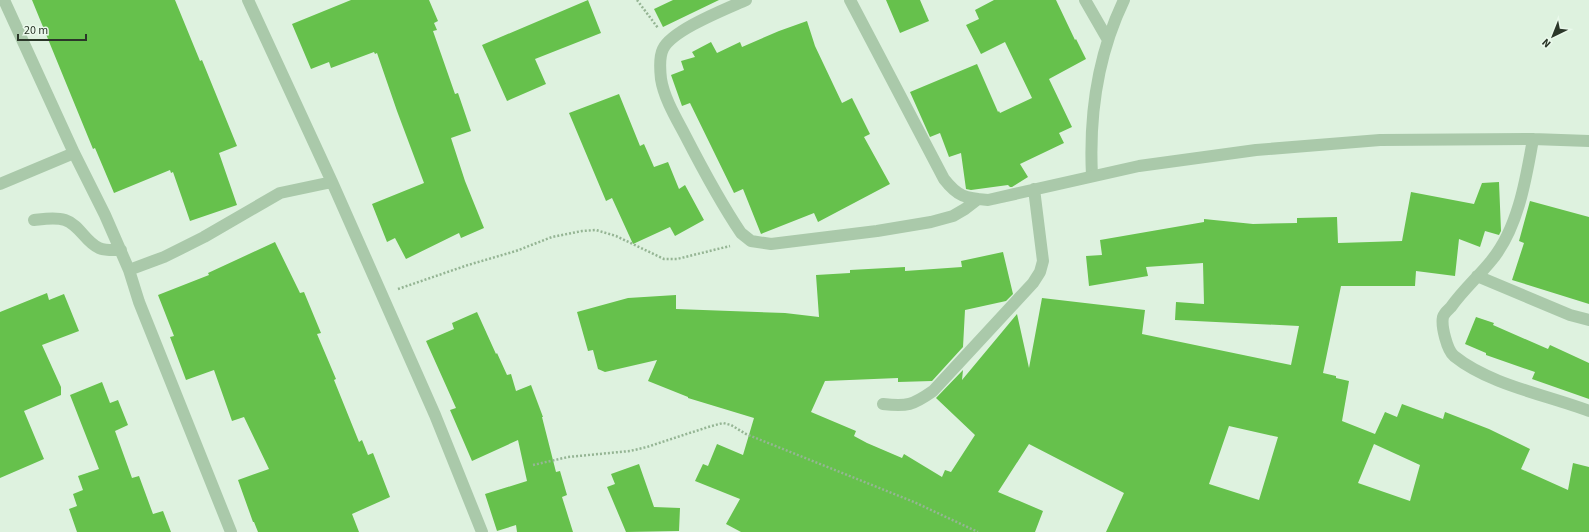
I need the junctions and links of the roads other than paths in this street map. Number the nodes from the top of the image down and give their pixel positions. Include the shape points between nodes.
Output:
1 (4, 0) edge
2 (248, 0) edge
3 (746, 0) edge
4 (850, 0) edge
5 (1085, 0) edge
6 (1124, 0) edge
7 (1108, 40) junction
8 (1533, 139) junction
9 (1589, 141) edge
10 (74, 153) junction
11 (1092, 176) junction
12 (332, 182) junction
13 (0, 184) edge
14 (1034, 189) junction
15 (978, 199) junction
16 (34, 220) dead end
17 (121, 250) junction
18 (129, 270) junction
19 (1477, 276) junction
20 (1589, 320) edge
21 (883, 404) dead end
22 (1589, 411) edge
23 (232, 532) edge
24 (482, 532) edge

1 - 10 street
2 - 12 street
3 - 15 street via 691,26 669,40 662,49 660,61 661,80 672,109 741,233 751,241 771,244 877,231 953,216
4 - 15 street via 944,179 953,191
5 - 7 street
6 - 7 street
7 - 11 street via 1095,100 1090,150
8 - 9 street
8 - 11 street via 1380,140 1256,150 1139,166
8 - 19 street via 1526,178 1508,231 1501,248
10 - 13 street
10 - 17 street
11 - 14 street
12 - 18 street via 280,193 204,238
12 - 24 street via 435,415
14 - 15 street via 988,200
14 - 21 street via 1043,261 1033,283 933,391 918,402 903,406
16 - 17 street via 66,220 98,248
17 - 18 street
18 - 23 street via 139,302
19 - 20 street via 1570,315
19 - 22 street via 1444,316 1443,333 1453,355 1494,379

